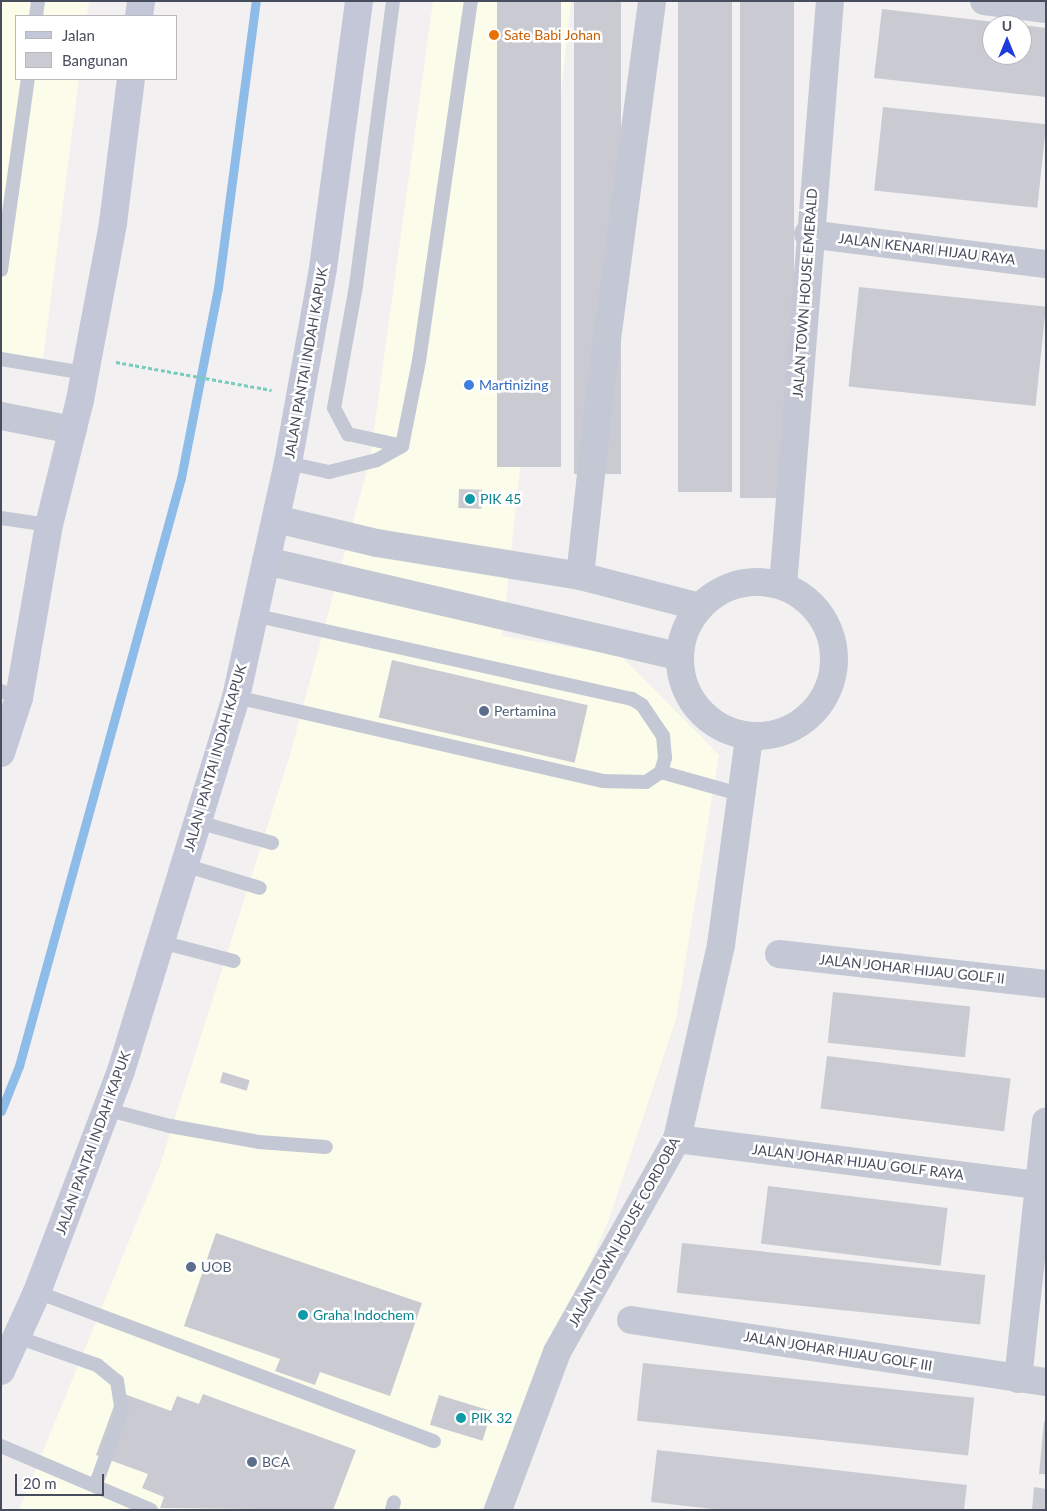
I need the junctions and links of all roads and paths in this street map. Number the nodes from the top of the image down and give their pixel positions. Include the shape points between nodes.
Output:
1 (38, 1) edge
2 (141, 1) edge
3 (359, 1) edge
4 (392, 1) edge
5 (471, 1) edge
6 (652, 1) edge
7 (830, 1) edge
8 (984, 1) edge
9 (1046, 9) edge
10 (36, 15) edge
11 (139, 15) edge
12 (28, 80) edge
13 (131, 80) edge
14 (808, 234) junction
15 (1046, 264) edge
16 (1, 270) edge
17 (1, 359) edge
18 (115, 361) dead end
19 (85, 373) junction
20 (265, 389) dead end
21 (1, 416) edge
22 (73, 430) junction
23 (402, 446) junction
24 (288, 463) junction
25 (1, 518) edge
26 (276, 519) junction
27 (49, 525) junction
28 (266, 561) junction
29 (580, 576) junction
30 (783, 586) junction
31 (700, 607) junction
32 (254, 615) junction
33 (679, 656) junction
34 (10, 694) edge
35 (236, 697) junction
36 (749, 737) junction
37 (1, 753) edge
38 (661, 772) junction
39 (739, 794) junction
40 (198, 822) junction
41 (272, 843) dead end
42 (184, 865) junction
43 (260, 888) dead end
44 (161, 942) junction
45 (779, 954) dead end
46 (234, 961) dead end
47 (1046, 984) edge
48 (105, 1109) junction
49 (1046, 1122) edge
50 (677, 1139) junction
51 (326, 1147) dead end
52 (1042, 1186) edge
53 (37, 1292) junction
54 (631, 1320) dead end
55 (16, 1337) junction
56 (1, 1371) edge
57 (1018, 1379) junction
58 (1046, 1382) edge
59 (434, 1441) dead end
60 (1, 1446) edge
61 (96, 1484) junction
62 (152, 1510) edge
63 (498, 1510) edge

1 - 10 lane
2 - 11 main road
3 - 24 main road, JALAN PANTAI INDAH KAPUK via 324,268
4 - 23 lane via 356,286 334,408 348,434
5 - 23 lane via 419,361
6 - 29 street via 601,384
7 - 14 street, JALAN TOWN HOUSE EMERALD
8 - 9 street
12 - 16 lane
13 - 19 main road via 113,223
14 - 15 street, JALAN KENARI HIJAU RAYA
14 - 30 street, JALAN TOWN HOUSE EMERALD
17 - 19 lane
18 - 20 path
19 - 22 main road
21 - 22 street
22 - 27 main road
23 - 24 lane via 377,460 329,472
24 - 26 main road, JALAN PANTAI INDAH KAPUK
25 - 27 lane
26 - 28 main road, JALAN PANTAI INDAH KAPUK
26 - 29 street via 377,543
27 - 34 main road
28 - 32 main road, JALAN PANTAI INDAH KAPUK
28 - 33 street
29 - 31 street
30 - 31 street via 738,585 713,595
30 - 36 street via 805,598 822,616 833,639 835,664 830,688 817,710 798,726 774,735
31 - 33 street via 686,630
32 - 35 main road, JALAN PANTAI INDAH KAPUK
32 - 38 lane via 632,699 642,706 663,736 666,758
33 - 36 street via 682,679 691,701 706,718 726,731
34 - 37 main road
35 - 38 lane via 602,782 637,784
35 - 40 main road, JALAN PANTAI INDAH KAPUK
36 - 39 street, JALAN TOWN HOUSE CORDOBA
38 - 39 lane
39 - 50 street, JALAN TOWN HOUSE CORDOBA via 721,945
40 - 41 lane
40 - 42 main road, JALAN PANTAI INDAH KAPUK
42 - 43 lane
42 - 44 main road, JALAN PANTAI INDAH KAPUK
44 - 46 lane
44 - 48 main road, JALAN PANTAI INDAH KAPUK
45 - 47 street, JALAN JOHAR HIJAU GOLF II
48 - 51 lane via 170,1126 259,1142
48 - 53 main road, JALAN PANTAI INDAH KAPUK
49 - 52 street
50 - 52 street, JALAN JOHAR HIJAU GOLF RAYA
50 - 63 street, JALAN TOWN HOUSE CORDOBA via 557,1352
52 - 57 street
53 - 55 main road, JALAN PANTAI INDAH KAPUK
53 - 59 lane
54 - 57 street, JALAN JOHAR HIJAU GOLF III
55 - 56 main road, JALAN PANTAI INDAH KAPUK
55 - 61 lane via 97,1366 117,1380 122,1412
57 - 58 street, JALAN JOHAR HIJAU GOLF III
60 - 61 lane
61 - 62 lane

